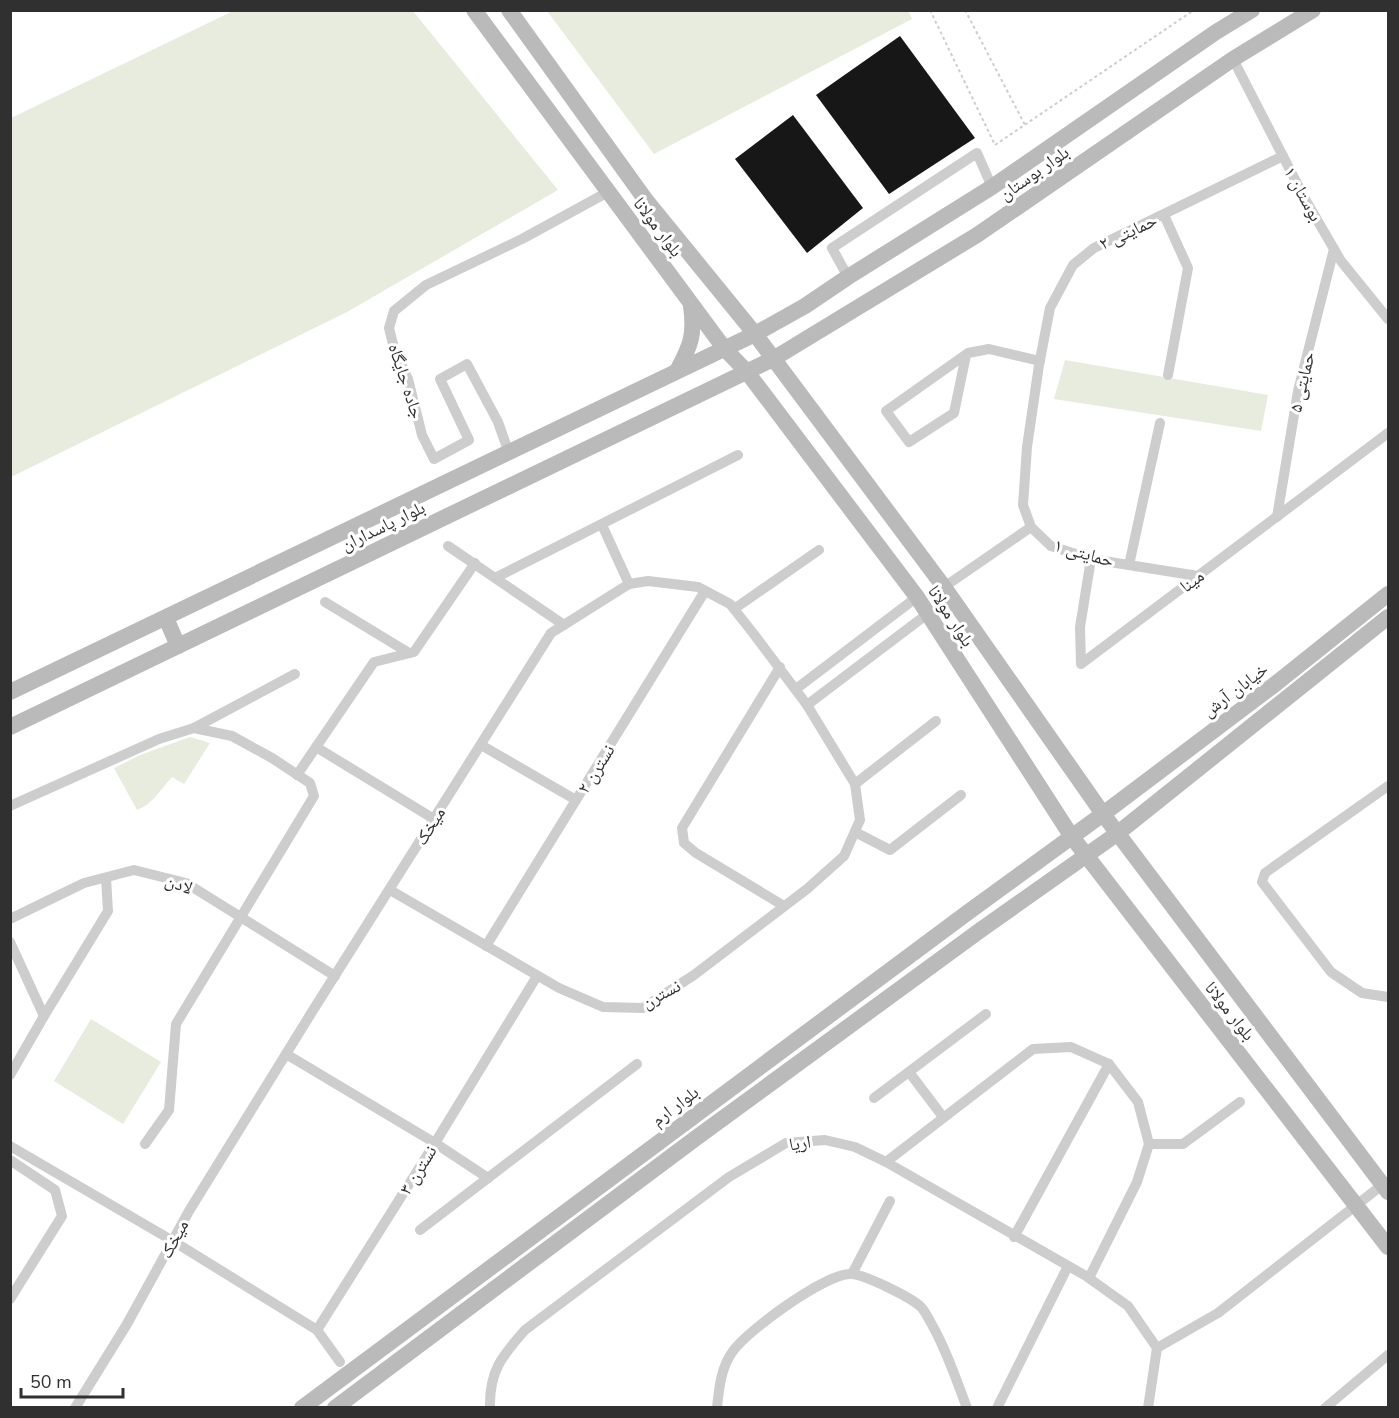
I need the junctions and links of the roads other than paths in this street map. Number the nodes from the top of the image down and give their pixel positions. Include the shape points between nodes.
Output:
1 (474, 10) edge
2 (509, 10) edge
3 (1252, 10) edge
4 (1313, 10) edge
5 (1233, 58) junction
6 (1283, 156) junction
7 (992, 187) junction
8 (608, 192) junction
9 (1164, 215) junction
10 (1334, 249) junction
11 (848, 277) junction
12 (690, 302) junction
13 (1389, 320) edge
14 (755, 334) junction
15 (724, 348) junction
16 (966, 355) junction
17 (773, 359) junction
18 (1039, 363) junction
19 (677, 371) junction
20 (747, 372) junction
21 (1168, 375) dead end
22 (1160, 423) dead end
23 (1389, 433) edge
24 (509, 453) junction
25 (738, 455) dead end
26 (1277, 517) junction
27 (602, 525) junction
28 (1031, 527) junction
29 (448, 546) dead end
30 (819, 550) dead end
31 (1091, 559) junction
32 (475, 563) junction
33 (1129, 565) junction
34 (1198, 576) junction
35 (496, 577) junction
36 (629, 584) junction
37 (944, 587) junction
38 (705, 591) junction
39 (1389, 594) edge
40 (916, 597) junction
41 (325, 602) dead end
42 (734, 609) junction
43 (926, 615) junction
44 (165, 618) junction
45 (1389, 618) edge
46 (564, 625) junction
47 (178, 646) junction
48 (409, 653) junction
49 (780, 667) junction
50 (295, 674) dead end
51 (1274, 685) junction
52 (796, 689) junction
53 (10, 692) edge
54 (1286, 700) junction
55 (807, 705) junction
56 (936, 722) dead end
57 (10, 727) edge
58 (194, 728) junction
59 (481, 745) junction
60 (316, 747) junction
61 (297, 775) junction
62 (855, 784) junction
63 (1389, 786) edge
64 (961, 795) dead end
65 (576, 800) junction
66 (10, 806) edge
67 (1103, 814) junction
68 (434, 819) junction
69 (860, 820) joint
70 (855, 832) junction
71 (1118, 833) junction
72 (1071, 837) junction
73 (1085, 855) junction
74 (106, 878) junction
75 (390, 890) junction
76 (784, 906) junction
77 (241, 917) junction
78 (10, 919) edge
79 (486, 946) junction
80 (12, 950) edge
81 (335, 976) junction
82 (537, 976) junction
83 (1389, 997) edge
84 (986, 1014) dead end
85 (44, 1016) junction
86 (286, 1054) junction
87 (637, 1064) dead end
88 (1109, 1064) junction
89 (909, 1072) junction
90 (10, 1075) edge
91 (874, 1098) dead end
92 (1240, 1102) dead end
93 (943, 1117) junction
94 (435, 1143) junction
95 (145, 1144) dead end
96 (1149, 1144) junction
97 (10, 1146) edge
98 (10, 1160) edge
99 (886, 1162) junction
100 (488, 1178) junction
101 (70, 1181) junction
102 (1386, 1186) edge
103 (58, 1201) junction
104 (890, 1202) dead end
105 (1355, 1205) junction
106 (420, 1230) dead end
107 (1014, 1236) junction
108 (173, 1241) junction
109 (1389, 1247) edge
110 (1068, 1266) junction
111 (852, 1274) junction
112 (1089, 1278) junction
113 (10, 1299) edge
114 (317, 1330) junction
115 (1158, 1347) junction
116 (1389, 1355) edge
117 (340, 1362) dead end
118 (75, 1407) edge
119 (302, 1407) edge
120 (336, 1407) edge
121 (490, 1407) edge
122 (717, 1407) edge
123 (967, 1407) edge
124 (997, 1407) edge
125 (1148, 1407) edge
126 (1325, 1407) edge

1 - 8 main road, بلوار مولانا
2 - 14 main road, بلوار مولانا via 645,199
3 - 7 main road, بلوار بوستان
4 - 5 main road, بلوار بوستان
5 - 6 street, بوستان ۱
5 - 17 main road, بلوار بوستان via 987,229
6 - 9 street, حمایتی ۲
6 - 10 street, بوستان ۱
7 - 11 main road, بلوار بوستان
7 - 11 street via 977,153 832,248
8 - 12 main road, بلوار مولانا
8 - 24 street, جاده جایگاه via 426,285 394,311 389,328 394,348 408,378 423,435 434,459 469,440 440,379 467,364 498,422
9 - 18 street, حمایتی ۲ via 1094,248 1073,265 1050,308
9 - 21 street via 1188,268
10 - 13 street, بوستان ۱
10 - 26 street, حمایتی ۵ via 1298,391
11 - 14 main road, بلوار بوستان
12 - 15 main road, بلوار مولانا
12 - 19 main road via 694,327
14 - 15 main road, بلوار پاسداران
14 - 17 main road, بلوار مولانا
15 - 19 main road, بلوار پاسداران
15 - 20 main road, بلوار مولانا
16 - 16 street via 886,411 909,442 954,412
16 - 18 street via 989,349
17 - 20 main road, بلوار پاسداران
17 - 37 main road, بلوار مولانا
18 - 28 street via 1023,505
19 - 24 main road, بلوار پاسداران
20 - 40 main road, بلوار مولانا
20 - 47 main road, بلوار پاسداران
22 - 33 street
23 - 26 street, مینا
24 - 44 main road, بلوار پاسداران
25 - 27 street
26 - 34 street, مینا
27 - 35 street
27 - 36 street
28 - 31 street, حمایتی ۱ via 1051,546
28 - 37 street
29 - 32 street
30 - 42 street
31 - 33 street, حمایتی ۱
31 - 34 street, مینا via 1080,627 1080,664
32 - 35 street
32 - 48 street via 414,652
33 - 34 street, حمایتی ۱
35 - 46 street
36 - 38 street, میخک via 648,581
36 - 46 street, میخک
37 - 67 main road, بلوار مولانا
38 - 42 street, میخک
38 - 65 street, نسترن ۲
39 - 51 main road, خیابان آرش
40 - 43 main road, بلوار مولانا
40 - 52 street
41 - 48 street
42 - 49 street, میخک
43 - 55 street
43 - 72 main road, بلوار مولانا
44 - 47 main road
44 - 53 main road, بلوار پاسداران
45 - 54 main road
46 - 59 street, میخک via 551,633
47 - 57 main road, بلوار پاسداران
48 - 60 street via 374,662
49 - 52 street, میخک
49 - 76 street via 682,828 684,843 696,854
50 - 58 street
51 - 54 main road
51 - 67 main road, خیابان آرش
52 - 55 street, میخک
54 - 71 main road
55 - 62 street, میخک
56 - 62 street
58 - 61 street via 232,736
58 - 66 street via 159,739
59 - 65 street
59 - 68 street, میخک
60 - 61 street
60 - 68 street
61 - 77 street via 310,783 314,796
62 - 69 street, میخک
63 - 83 street via 1265,873 1262,882 1331,972 1362,993
64 - 70 street via 890,850
65 - 79 street, نسترن ۲
67 - 71 main road, بلوار مولانا
67 - 72 main road, خیابان آرش
68 - 75 street, میخک
69 - 70 street, نسترن
70 - 76 street, نسترن via 844,856
71 - 73 main road
71 - 102 main road, بلوار مولانا
72 - 73 main road, بلوار مولانا
72 - 119 main road, بلوار ارم
73 - 105 main road, بلوار مولانا
73 - 120 main road
74 - 77 street, لادن via 134,870 186,883
74 - 78 street, لادن via 84,883
74 - 85 street via 108,911
75 - 79 street, نسترن
75 - 81 street, میخک
76 - 82 street, نسترن via 694,975 643,1008 603,1007
77 - 81 street, لادن
77 - 95 street via 176,1024 168,1110
79 - 82 street, نسترن
80 - 85 street
81 - 86 street, میخک
82 - 94 street, نسترن ۳
84 - 89 street
85 - 90 street
86 - 94 street
86 - 108 street, میخک
87 - 100 street
88 - 93 street via 1071,1047 1033,1049
88 - 96 street via 1138,1102
88 - 107 street
89 - 91 street
89 - 93 street
92 - 96 street via 1183,1144
93 - 99 street
94 - 100 street
94 - 114 street, نسترن ۳
96 - 112 street via 1137,1182
97 - 101 street
98 - 103 street via 55,1190
99 - 107 street, اریا
99 - 121 street, اریا via 825,1140 786,1143 729,1177 525,1330 500,1358 490,1390
100 - 106 street
101 - 103 street
101 - 108 street
102 - 105 street
103 - 113 street via 62,1216
104 - 111 street
105 - 109 main road, بلوار مولانا
105 - 115 street via 1218,1313
107 - 110 street, اریا
108 - 114 street
108 - 118 street, میخک
110 - 112 street, اریا
110 - 124 street
111 - 122 street via 834,1277 814,1288 751,1332 732,1351 720,1379
111 - 123 street via 885,1286 921,1307 940,1339
112 - 115 street, اریا via 1128,1306
114 - 117 street
115 - 125 street
116 - 126 street

